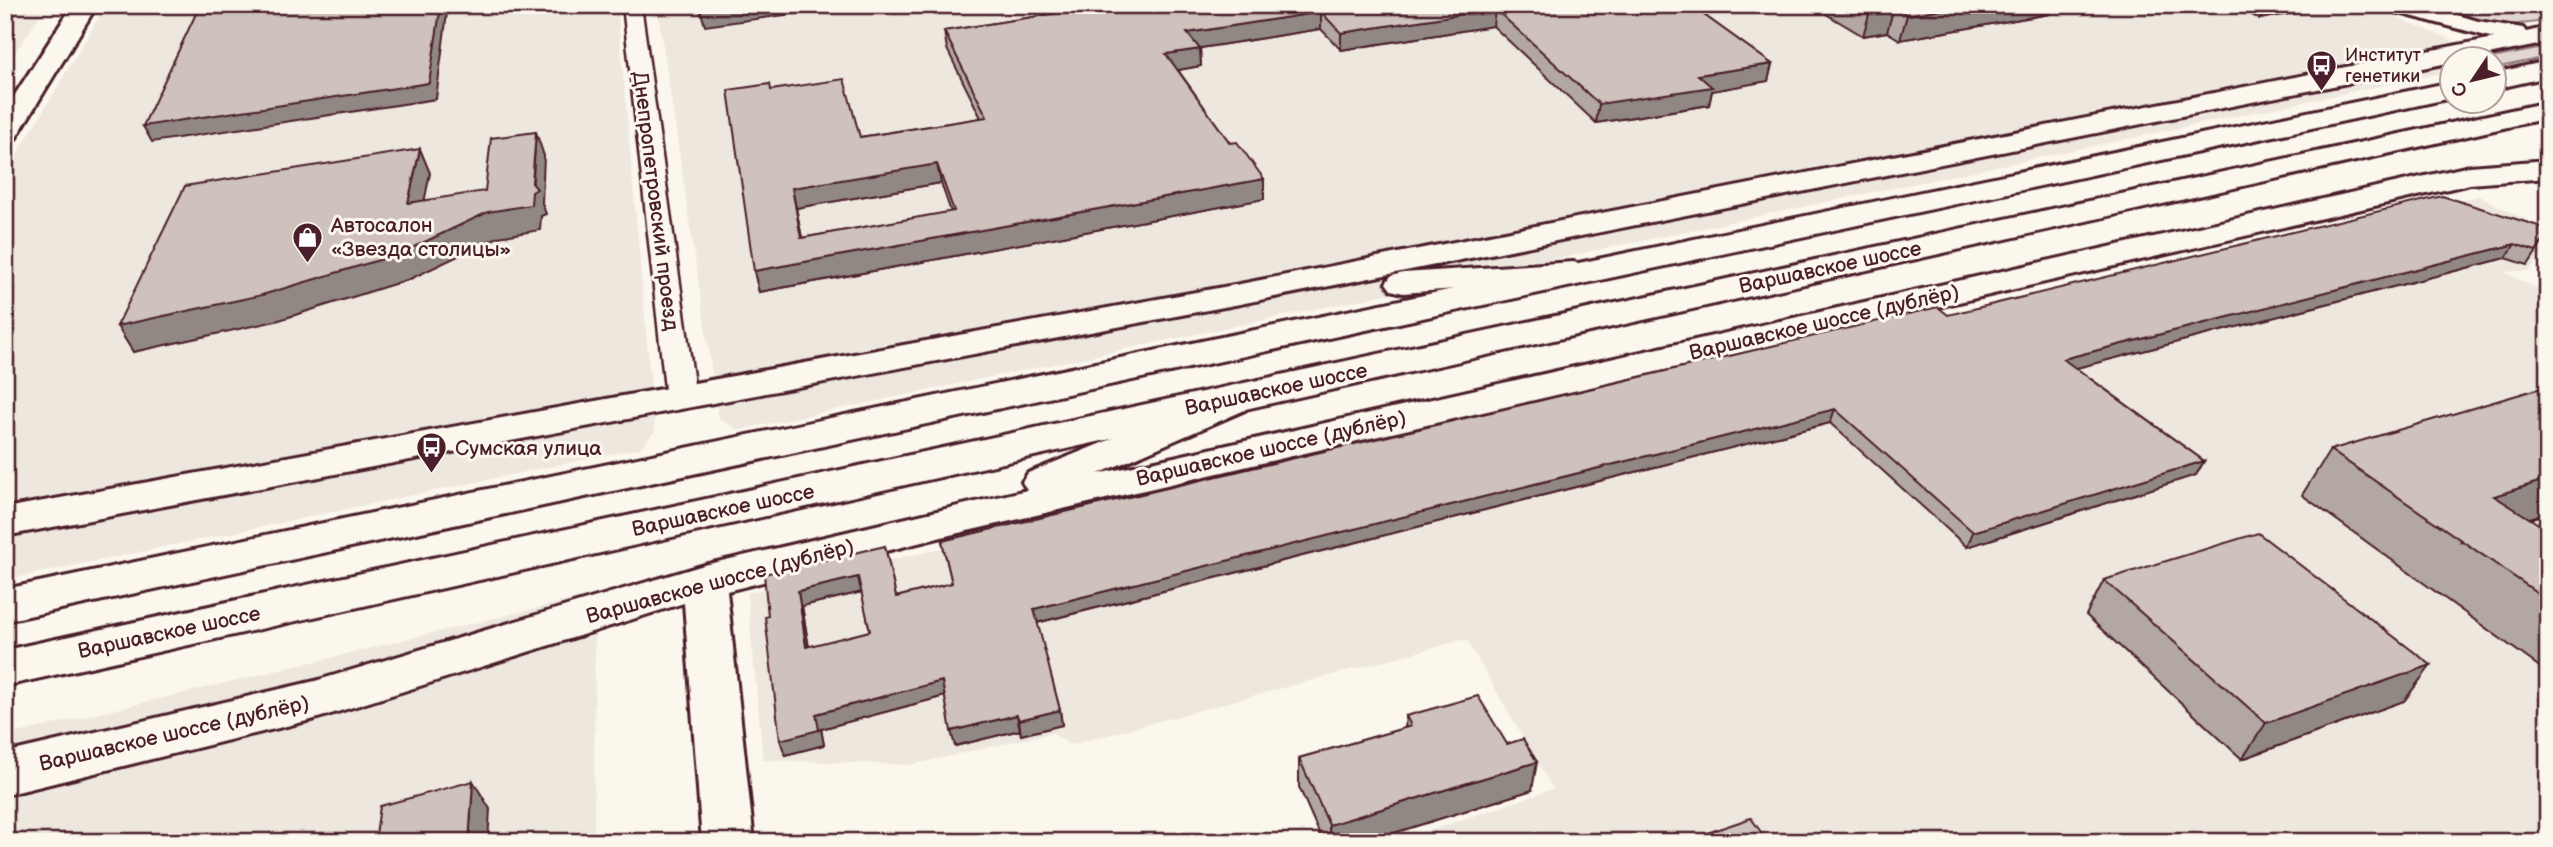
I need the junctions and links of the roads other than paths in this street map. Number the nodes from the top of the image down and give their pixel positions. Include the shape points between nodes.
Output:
1 (85, 5) edge
2 (632, 5) edge
3 (2387, 5) edge
4 (2397, 5) edge
5 (2548, 33) edge
6 (2413, 62) junction
7 (2548, 69) edge
8 (2508, 78) edge
9 (2438, 93) edge
10 (2548, 110) edge
11 (5, 133) edge
12 (2548, 169) edge
13 (1606, 269) junction
14 (1240, 294) junction
15 (1249, 395) junction
16 (681, 398) junction
17 (950, 521) junction
18 (5, 522) edge
19 (704, 581) junction
20 (5, 605) edge
21 (5, 668) edge
22 (5, 774) edge
23 (728, 842) edge

1 - 11 main road
2 - 16 street, Днепропетровский проезд
3 - 6 main road via 2450,41 2450,47 2442,52
4 - 5 main road via 2484,30
5 - 6 main road
6 - 14 main road
7 - 8 main road
9 - 13 main road
10 - 15 main road, Варшавское шоссе
12 - 17 main road, Варшавское шоссе (дублёр) via 2470,175
13 - 14 main road
13 - 20 main road
14 - 16 main road
15 - 17 main road
15 - 21 main road, Варшавское шоссе
16 - 18 main road
17 - 19 main road, Варшавское шоссе (дублёр)
19 - 22 main road, Варшавское шоссе (дублёр) via 314,700
19 - 23 main road

